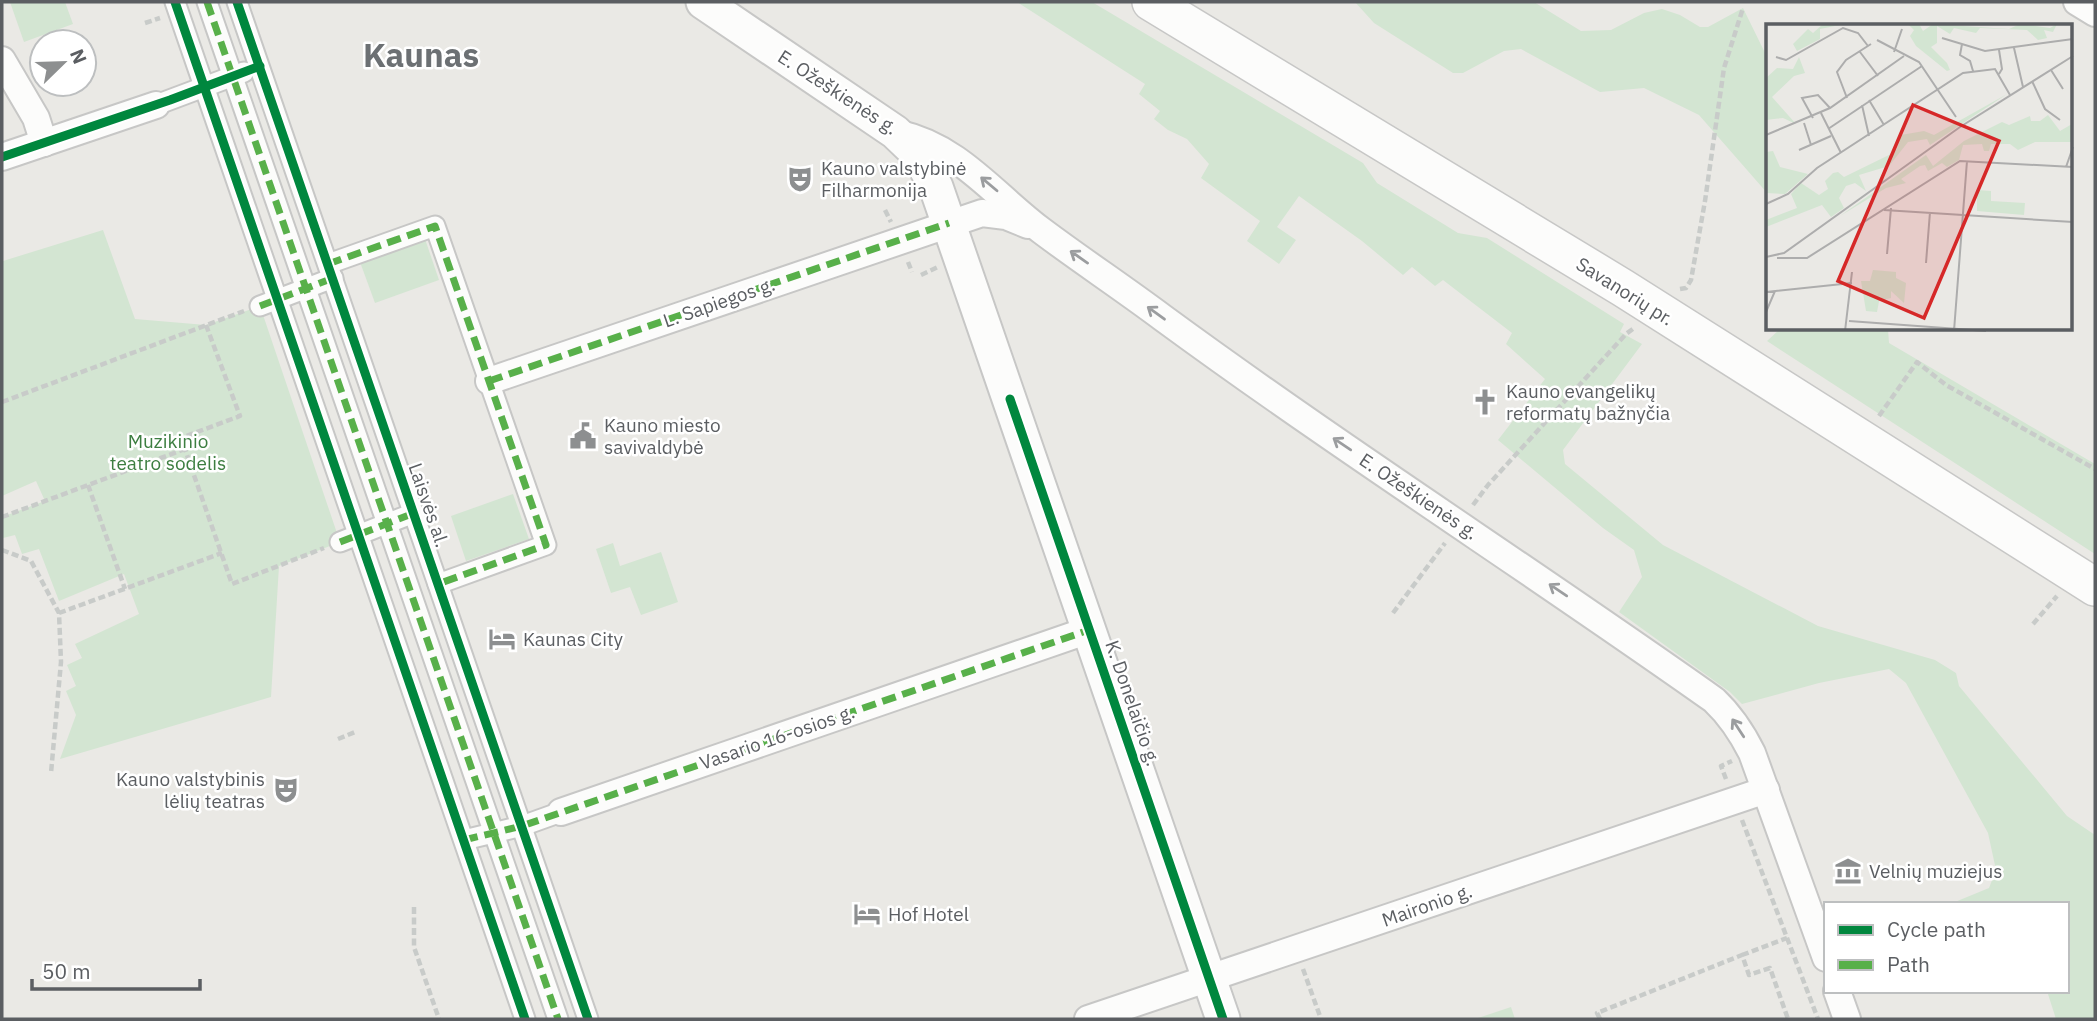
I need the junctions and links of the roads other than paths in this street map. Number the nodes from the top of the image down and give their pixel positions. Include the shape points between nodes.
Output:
1 (175, 2) edge
2 (207, 2) edge
3 (237, 2) edge
4 (703, 2) edge
5 (1151, 2) edge
6 (2077, 2) edge
7 (2095, 13) edge
8 (2, 60) edge
9 (260, 66) junction
10 (233, 76) junction
11 (204, 87) junction
12 (156, 105) joint
13 (895, 132) junction
14 (44, 143) junction
15 (2, 157) edge
16 (949, 223) junction
17 (1040, 229) junction
18 (330, 271) junction
19 (306, 288) junction
20 (269, 302) junction
21 (489, 381) junction
22 (414, 513) junction
23 (387, 524) junction
24 (349, 538) junction
25 (438, 584) junction
26 (2095, 587) edge
27 (1089, 630) junction
28 (1766, 790) junction
29 (561, 812) joint
30 (522, 826) junction
31 (494, 832) junction
32 (464, 840) junction
33 (1824, 952) edge
34 (1209, 978) junction
35 (1839, 993) edge
36 (525, 1019) edge
37 (558, 1019) edge
38 (588, 1019) edge
39 (1088, 1019) edge
40 (1223, 1019) edge
41 (1847, 1019) edge

1 - 11 street
2 - 10 street
3 - 9 street, Laisvės al.
4 - 13 street, E. Ožeškienės g.
5 - 26 main road, Savanorių pr. via 1658,311
6 - 7 street
8 - 14 street via 36,118
9 - 10 street
9 - 18 street, Laisvės al.
10 - 11 street
10 - 19 street
11 - 12 street
11 - 20 street
12 - 14 street
13 - 16 street, K. Donelaičio g. via 918,154
17 -> 13 street, E. Ožeškienės g. via 988,182 922,139
14 - 15 street
16 - 17 street, E. Ožeškienės g. via 982,213
16 - 21 street, L. Sapiegos g.
16 - 27 street, K. Donelaičio g.
28 -> 17 street, E. Ožeškienės g. via 1735,722 1714,700 1290,409
18 - 19 street
18 - 21 street via 436,226
18 - 22 street, Laisvės al.
19 - 20 street
19 - 23 street
20 - 24 street
21 - 25 street via 546,545
22 - 23 street, Laisvės al.
22 - 25 street, Laisvės al.
23 - 24 street, Laisvės al.
23 - 31 street
24 - 32 street
25 - 30 street, Laisvės al.
27 - 29 street, Vasario 16-osios g.
27 - 34 street, K. Donelaičio g.
28 - 33 street, E. Ožeškienės g.
28 - 34 street, Maironio g.
29 - 30 street, Vasario 16-osios g.
30 - 31 street, Vasario 16-osios g.
30 - 38 street, Laisvės al.
31 - 32 street, Vasario 16-osios g.
31 - 37 street
32 - 36 street
34 - 39 street, Maironio g.
34 - 40 street, K. Donelaičio g.
35 - 41 street

